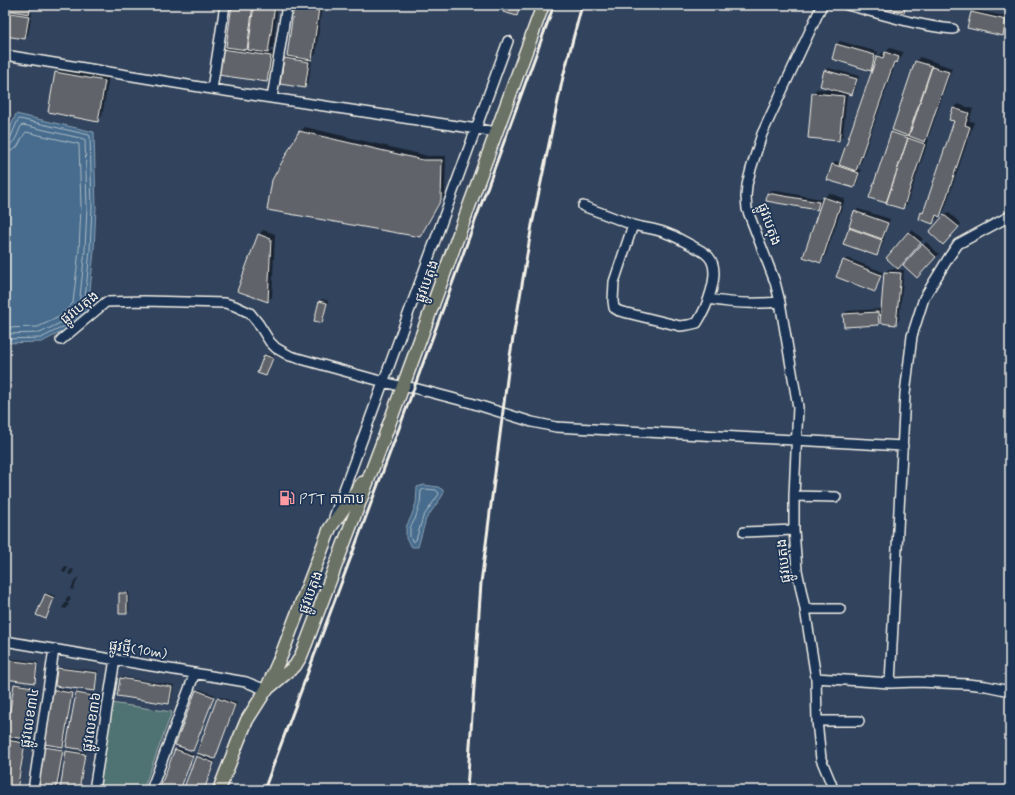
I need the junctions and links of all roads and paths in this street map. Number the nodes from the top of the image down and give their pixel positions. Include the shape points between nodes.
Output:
1 (224, 5) edge
2 (287, 5) edge
3 (543, 5) edge
4 (822, 5) edge
5 (846, 5) edge
6 (953, 30) dead end
7 (508, 41) dead end
8 (5, 55) edge
9 (212, 89) junction
10 (272, 98) junction
11 (476, 129) junction
12 (497, 132) junction
13 (582, 206) dead end
14 (1010, 216) edge
15 (633, 225) junction
16 (709, 299) junction
17 (780, 302) junction
18 (61, 340) dead end
19 (384, 382) junction
20 (402, 387) junction
21 (797, 440) junction
22 (903, 446) junction
23 (372, 470) junction
24 (794, 496) junction
25 (836, 497) dead end
26 (330, 528) junction
27 (794, 530) junction
28 (744, 532) dead end
29 (805, 609) junction
30 (840, 610) dead end
31 (5, 641) edge
32 (54, 649) junction
33 (115, 659) junction
34 (195, 673) junction
35 (816, 678) junction
36 (890, 683) junction
37 (266, 690) junction
38 (1010, 691) edge
39 (818, 721) junction
40 (859, 721) dead end
41 (33, 790) edge
42 (94, 790) edge
43 (151, 790) edge
44 (219, 790) edge
45 (833, 790) edge

1 - 9 street
2 - 10 street
3 - 12 main road, ផ្លូវបេតុង
4 - 17 street, ផ្លូវបេតុង via 762,134 747,185 747,209 776,282
5 - 6 street via 921,25
7 - 11 street
8 - 9 street
9 - 10 street
10 - 11 street
11 - 12 street
11 - 19 street
12 - 20 main road, ផ្លូវបេតុង
13 - 15 street
14 - 22 street via 958,244 924,298 912,336 905,394
15 - 16 street via 665,232 704,252 713,264 714,273
15 - 16 street via 614,282 614,308 680,326 697,323
16 - 17 street via 760,304
17 - 21 street, ផ្លូវបេតុង via 798,407
18 - 19 street, ផ្លូវបេតុង via 106,302 225,304 250,314 270,342 290,356
19 - 20 street, ផ្លូវបេតុង
19 - 26 street
20 - 21 street, ផ្លូវបេតុង via 414,388 556,427
20 - 23 main road, ផ្លូវបេតុង
21 - 22 street, ផ្លូវបេតុង
21 - 24 street, ផ្លូវបេតុង
22 - 36 street
23 - 26 main road, ផ្លូវបេតុង
23 - 37 main road, ផ្លូវបេតុង via 301,656 295,666
24 - 25 street
24 - 27 street, ផ្លូវបេតុង
26 - 37 main road, ផ្លូវបេតុង
27 - 28 street
27 - 29 street, ផ្លូវបេតុង via 797,570
29 - 30 street
29 - 35 street, ផ្លូវបេតុង
31 - 32 street, ផ្លូវថ្មី(10m)
32 - 33 street, ផ្លូវថ្មី(10m)
32 - 41 street, ផ្លូវលេខ៣៤
33 - 34 street, ផ្លូវថ្មី(10m)
33 - 42 street, ផ្លូវលេខ៣៦
34 - 37 street, ផ្លូវថ្មី(10m) via 246,682
34 - 43 street
35 - 36 street
35 - 39 street, ផ្លូវបេតុង
36 - 38 street via 967,684
37 - 44 main road, ផ្លូវបេតុង via 238,738
39 - 40 street
39 - 45 street, ផ្លូវបេតុង via 821,759

